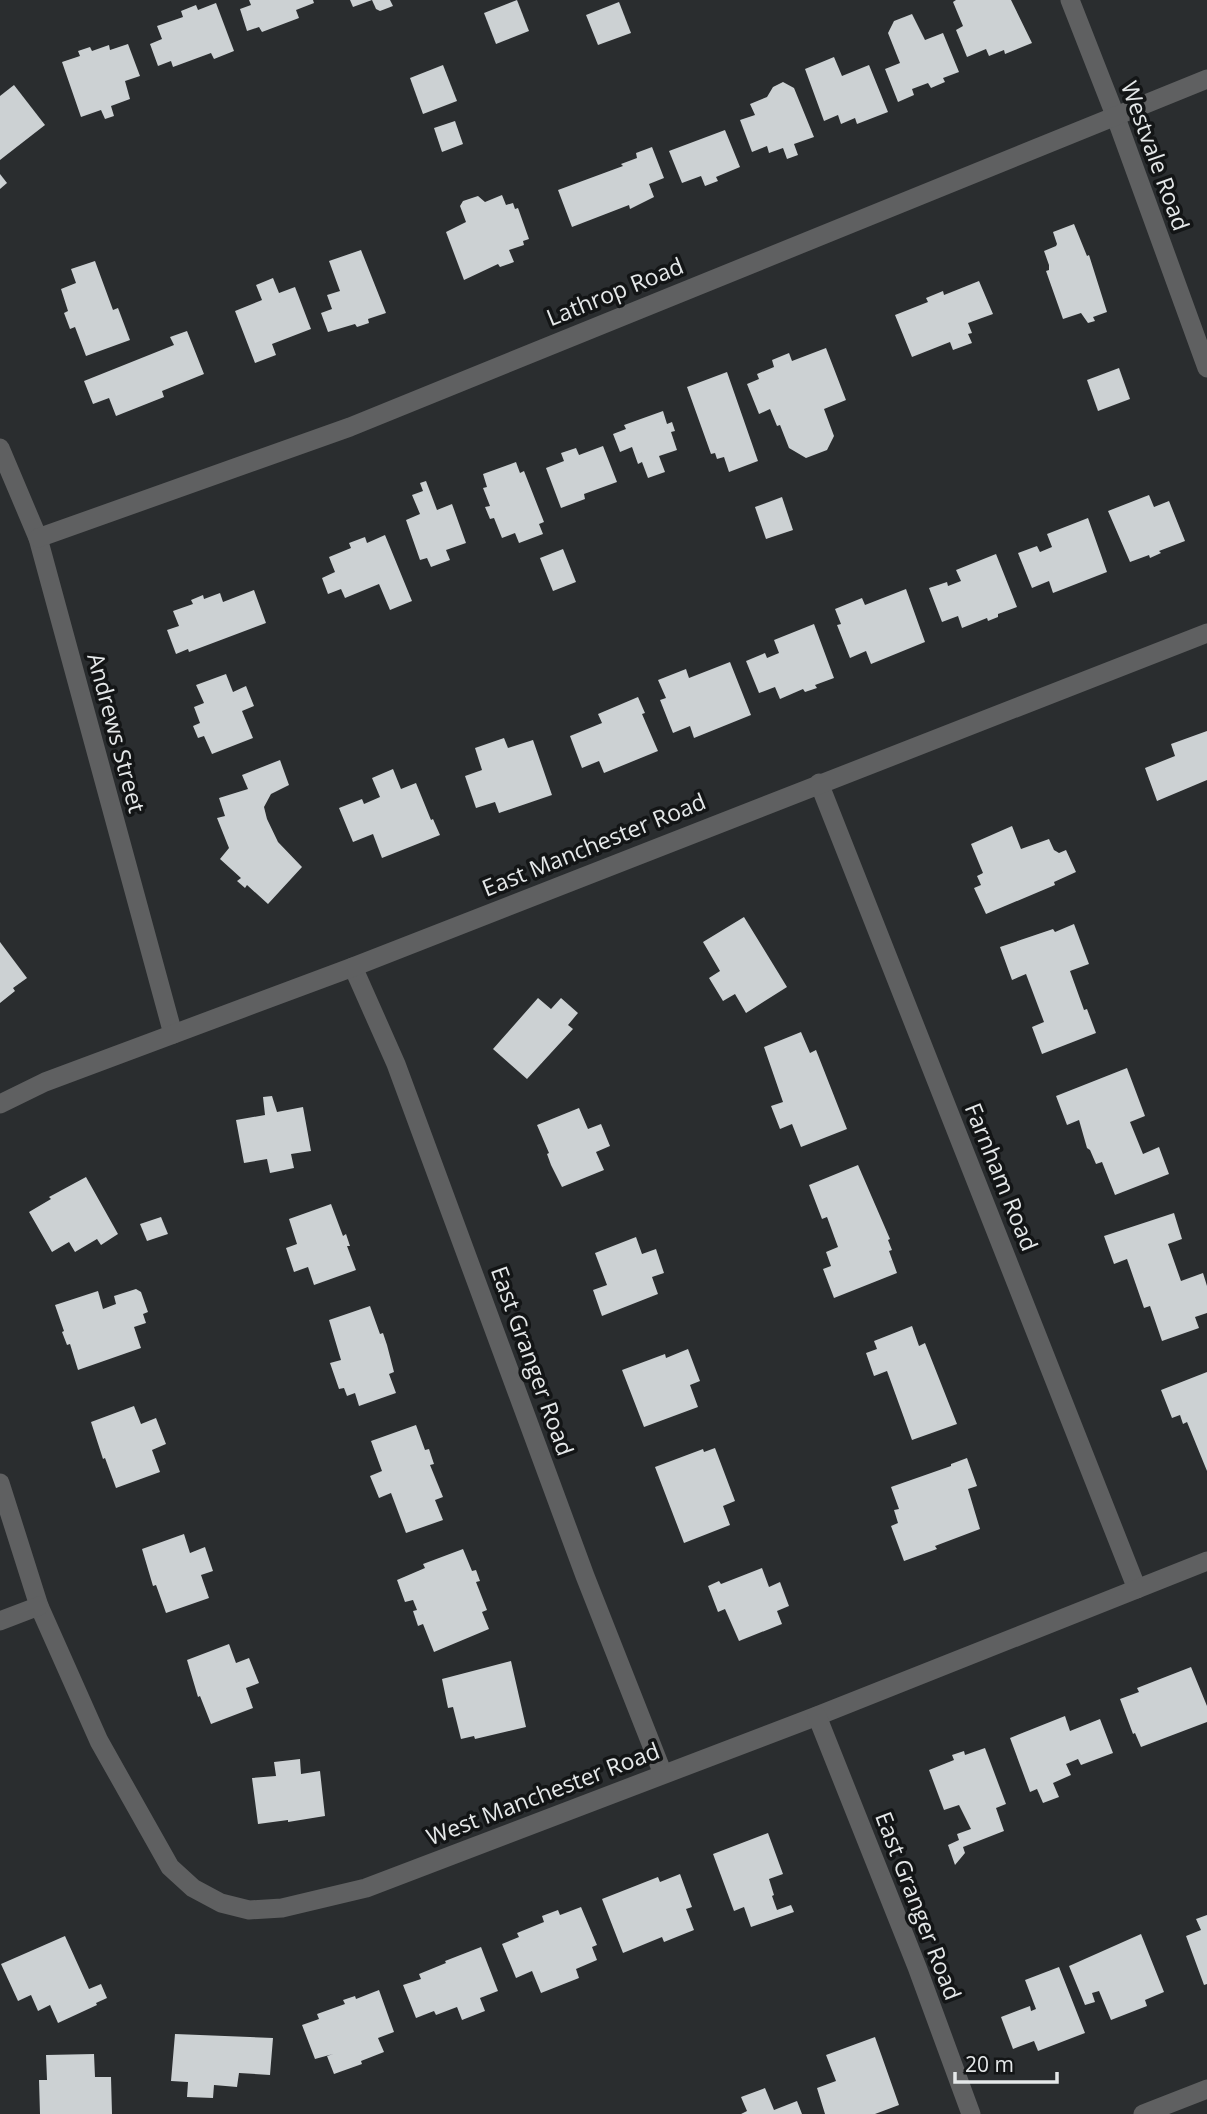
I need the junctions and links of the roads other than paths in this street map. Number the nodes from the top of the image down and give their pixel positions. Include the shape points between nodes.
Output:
1 (1070, 0) edge
2 (1207, 79) edge
3 (1115, 115) junction
4 (1207, 368) edge
5 (0, 448) edge
6 (38, 538) junction
7 (1207, 633) edge
8 (820, 783) junction
9 (353, 967) junction
10 (173, 1034) junction
11 (0, 1104) edge
12 (0, 1483) edge
13 (1207, 1561) edge
14 (1137, 1589) junction
15 (39, 1606) junction
16 (0, 1620) edge
17 (817, 1716) junction
18 (663, 1774) junction
19 (1207, 2089) edge
20 (971, 2114) edge
21 (1143, 2114) edge

1 - 3 street, Westvale Road
2 - 3 street, Lathrop Road
3 - 4 street, Westvale Road
3 - 6 street, Lathrop Road via 350,427
5 - 6 street, Andrews Street
6 - 10 street, Andrews Street
7 - 8 street, East Manchester Road
8 - 9 street, East Manchester Road
8 - 14 street, Farnham Road
9 - 10 street, East Manchester Road
9 - 18 street, East Granger Road via 396,1064
10 - 11 street, East Manchester Road via 45,1082
12 - 15 street
13 - 14 street, West Manchester Road
14 - 17 street, West Manchester Road
15 - 16 street
15 - 18 street, West Manchester Road via 99,1741 170,1867 193,1888 221,1903 249,1910 282,1908 366,1888
17 - 18 street, West Manchester Road
17 - 20 street, East Granger Road
19 - 21 street

